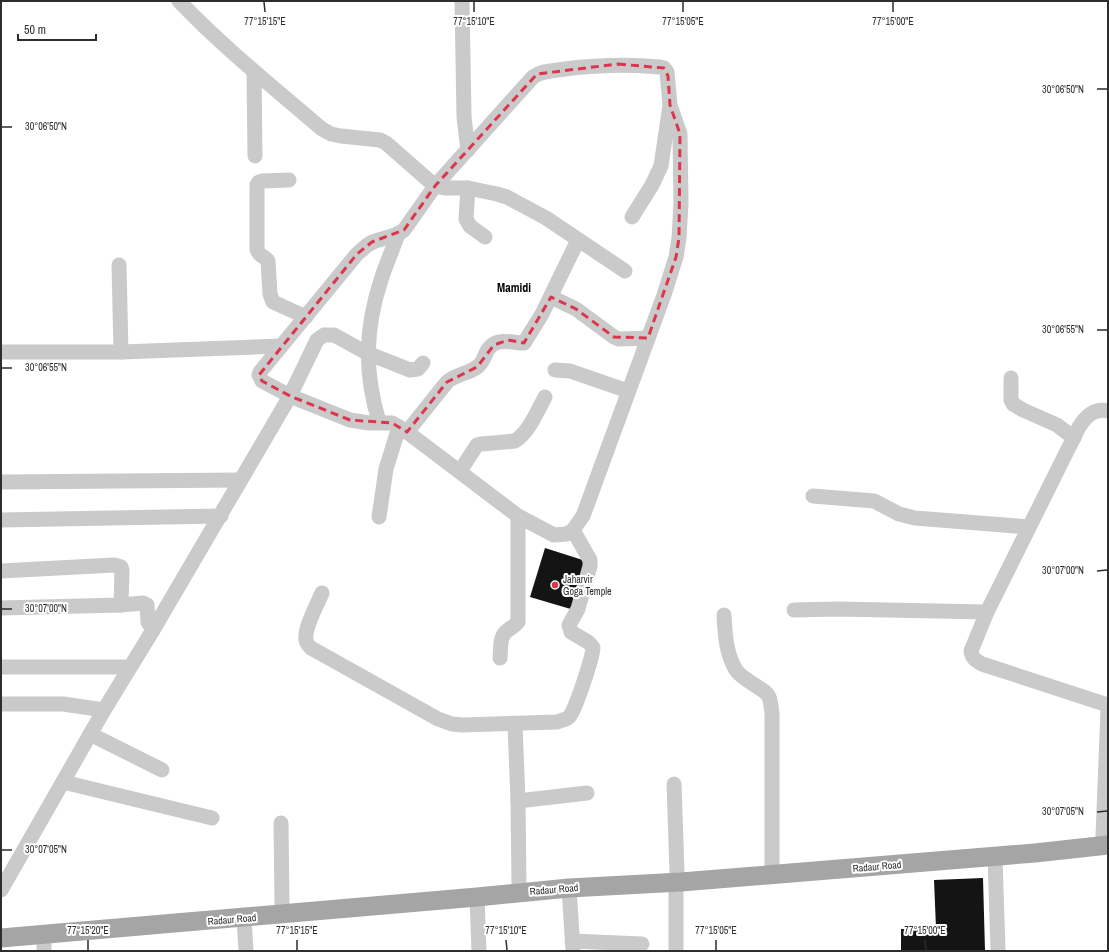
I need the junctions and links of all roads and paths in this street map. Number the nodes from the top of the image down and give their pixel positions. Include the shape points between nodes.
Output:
1 (179, 1) edge
2 (462, 1) edge
3 (254, 72) junction
4 (670, 105) junction
5 (468, 150) junction
6 (255, 156) dead end
7 (290, 180) dead end
8 (435, 186) junction
9 (468, 188) junction
10 (632, 217) dead end
11 (398, 234) junction
12 (486, 237) dead end
13 (578, 240) junction
14 (119, 265) dead end
15 (625, 271) dead end
16 (551, 296) junction
17 (306, 317) junction
18 (648, 338) junction
19 (281, 346) junction
20 (1, 352) edge
21 (121, 352) junction
22 (367, 353) junction
23 (423, 363) dead end
24 (555, 370) dead end
25 (1011, 378) dead end
26 (628, 391) junction
27 (290, 396) junction
28 (545, 398) dead end
29 (1108, 411) edge
30 (379, 422) junction
31 (403, 429) junction
32 (1074, 438) junction
33 (460, 471) junction
34 (240, 480) junction
35 (1, 482) edge
36 (814, 496) dead end
37 (221, 516) junction
38 (518, 516) junction
39 (379, 517) dead end
40 (1, 520) edge
41 (1029, 527) junction
42 (573, 530) junction
43 (1, 571) edge
44 (322, 593) dead end
45 (121, 605) junction
46 (1, 608) edge
47 (794, 610) dead end
48 (987, 612) junction
49 (724, 616) dead end
50 (154, 630) junction
51 (500, 658) dead end
52 (130, 667) junction
53 (1, 668) edge
54 (1, 704) edge
55 (1108, 705) edge
56 (1108, 709) edge
57 (104, 710) junction
58 (516, 724) junction
59 (90, 734) junction
60 (162, 770) dead end
61 (63, 782) junction
62 (674, 784) dead end
63 (587, 792) dead end
64 (518, 801) junction
65 (212, 818) dead end
66 (281, 823) dead end
67 (1106, 839) edge
68 (995, 856) junction
69 (772, 864) junction
70 (676, 877) junction
71 (519, 884) junction
72 (569, 888) junction
73 (1, 890) edge
74 (477, 897) junction
75 (282, 904) junction
76 (244, 918) junction
77 (1, 927) edge
78 (1, 938) edge
79 (44, 943) edge
80 (642, 944) dead end
81 (572, 946) edge
82 (246, 951) edge
83 (479, 951) edge
84 (676, 951) edge
85 (998, 951) edge

1 - 3 street
2 - 5 street via 464,117
3 - 6 street
3 - 8 street via 322,129 331,134 386,142
4 - 5 street via 668,76 660,66 618,64 542,72 533,77
4 - 10 street via 661,166
4 - 18 street via 680,134 679,238 676,257
5 - 8 street
7 - 17 street via 262,181 257,185 257,249 268,261 273,302
8 - 9 street
8 - 11 street via 411,221
9 - 12 street via 466,219 472,228
9 - 13 street via 508,197
11 - 17 street via 366,246 357,254
11 - 22 street via 381,280
13 - 15 street
13 - 16 street
14 - 21 street
16 - 18 street via 576,309 614,337
16 - 31 street via 524,343 501,341 488,349 482,363 447,382
17 - 19 street
18 - 26 street
19 - 21 street
19 - 27 street via 259,375 262,381
20 - 21 street
22 - 23 street via 410,370 418,369
22 - 27 street via 334,335 324,335 317,340
22 - 30 street via 374,407
24 - 26 street via 570,371
25 - 32 street via 1013,404 1057,425
26 - 42 street via 583,516
27 - 30 street via 350,420
27 - 34 street
28 - 33 street via 537,414 519,438 476,446
29 - 32 street via 1098,410 1089,414 1084,418
30 - 31 street via 392,423
31 - 33 street
31 - 39 street via 386,469
32 - 41 street
33 - 38 street
34 - 35 street
34 - 37 street
36 - 41 street via 874,501 899,514 915,518
37 - 40 street
37 - 50 street
38 - 42 street via 554,535 567,534
38 - 51 street via 518,622 503,636
41 - 48 street
42 - 58 street via 590,560 590,566 570,629 574,635 591,645 592,652 569,716 557,722
43 - 45 street via 114,565 121,567 122,570
44 - 58 street via 307,629 306,642 311,648 438,719 462,725
45 - 46 street
45 - 50 street via 145,604 148,608 148,622
47 - 48 street
48 - 55 street via 971,651 975,660
49 - 69 street via 726,642 735,669 769,696 772,713
50 - 52 street
52 - 53 street
52 - 57 street
54 - 57 street via 63,704
56 - 67 street
57 - 59 street
58 - 64 street
59 - 60 street
59 - 61 street
61 - 65 street
61 - 73 street
62 - 70 street
63 - 64 street
64 - 71 street
66 - 75 street
67 - 68 main road, Radaur Road
67 - 69 main road, Radaur Road
68 - 70 main road, Radaur Road
68 - 85 street
69 - 70 main road, Radaur Road
70 - 71 main road, Radaur Road
70 - 72 main road, Radaur Road
70 - 84 street
71 - 75 main road, Radaur Road
72 - 74 main road, Radaur Road
72 - 81 street
74 - 76 main road, Radaur Road
74 - 83 street
75 - 77 main road, Radaur Road
76 - 79 main road, Radaur Road
76 - 82 street
78 - 79 main road, Radaur Road
80 - 81 street

